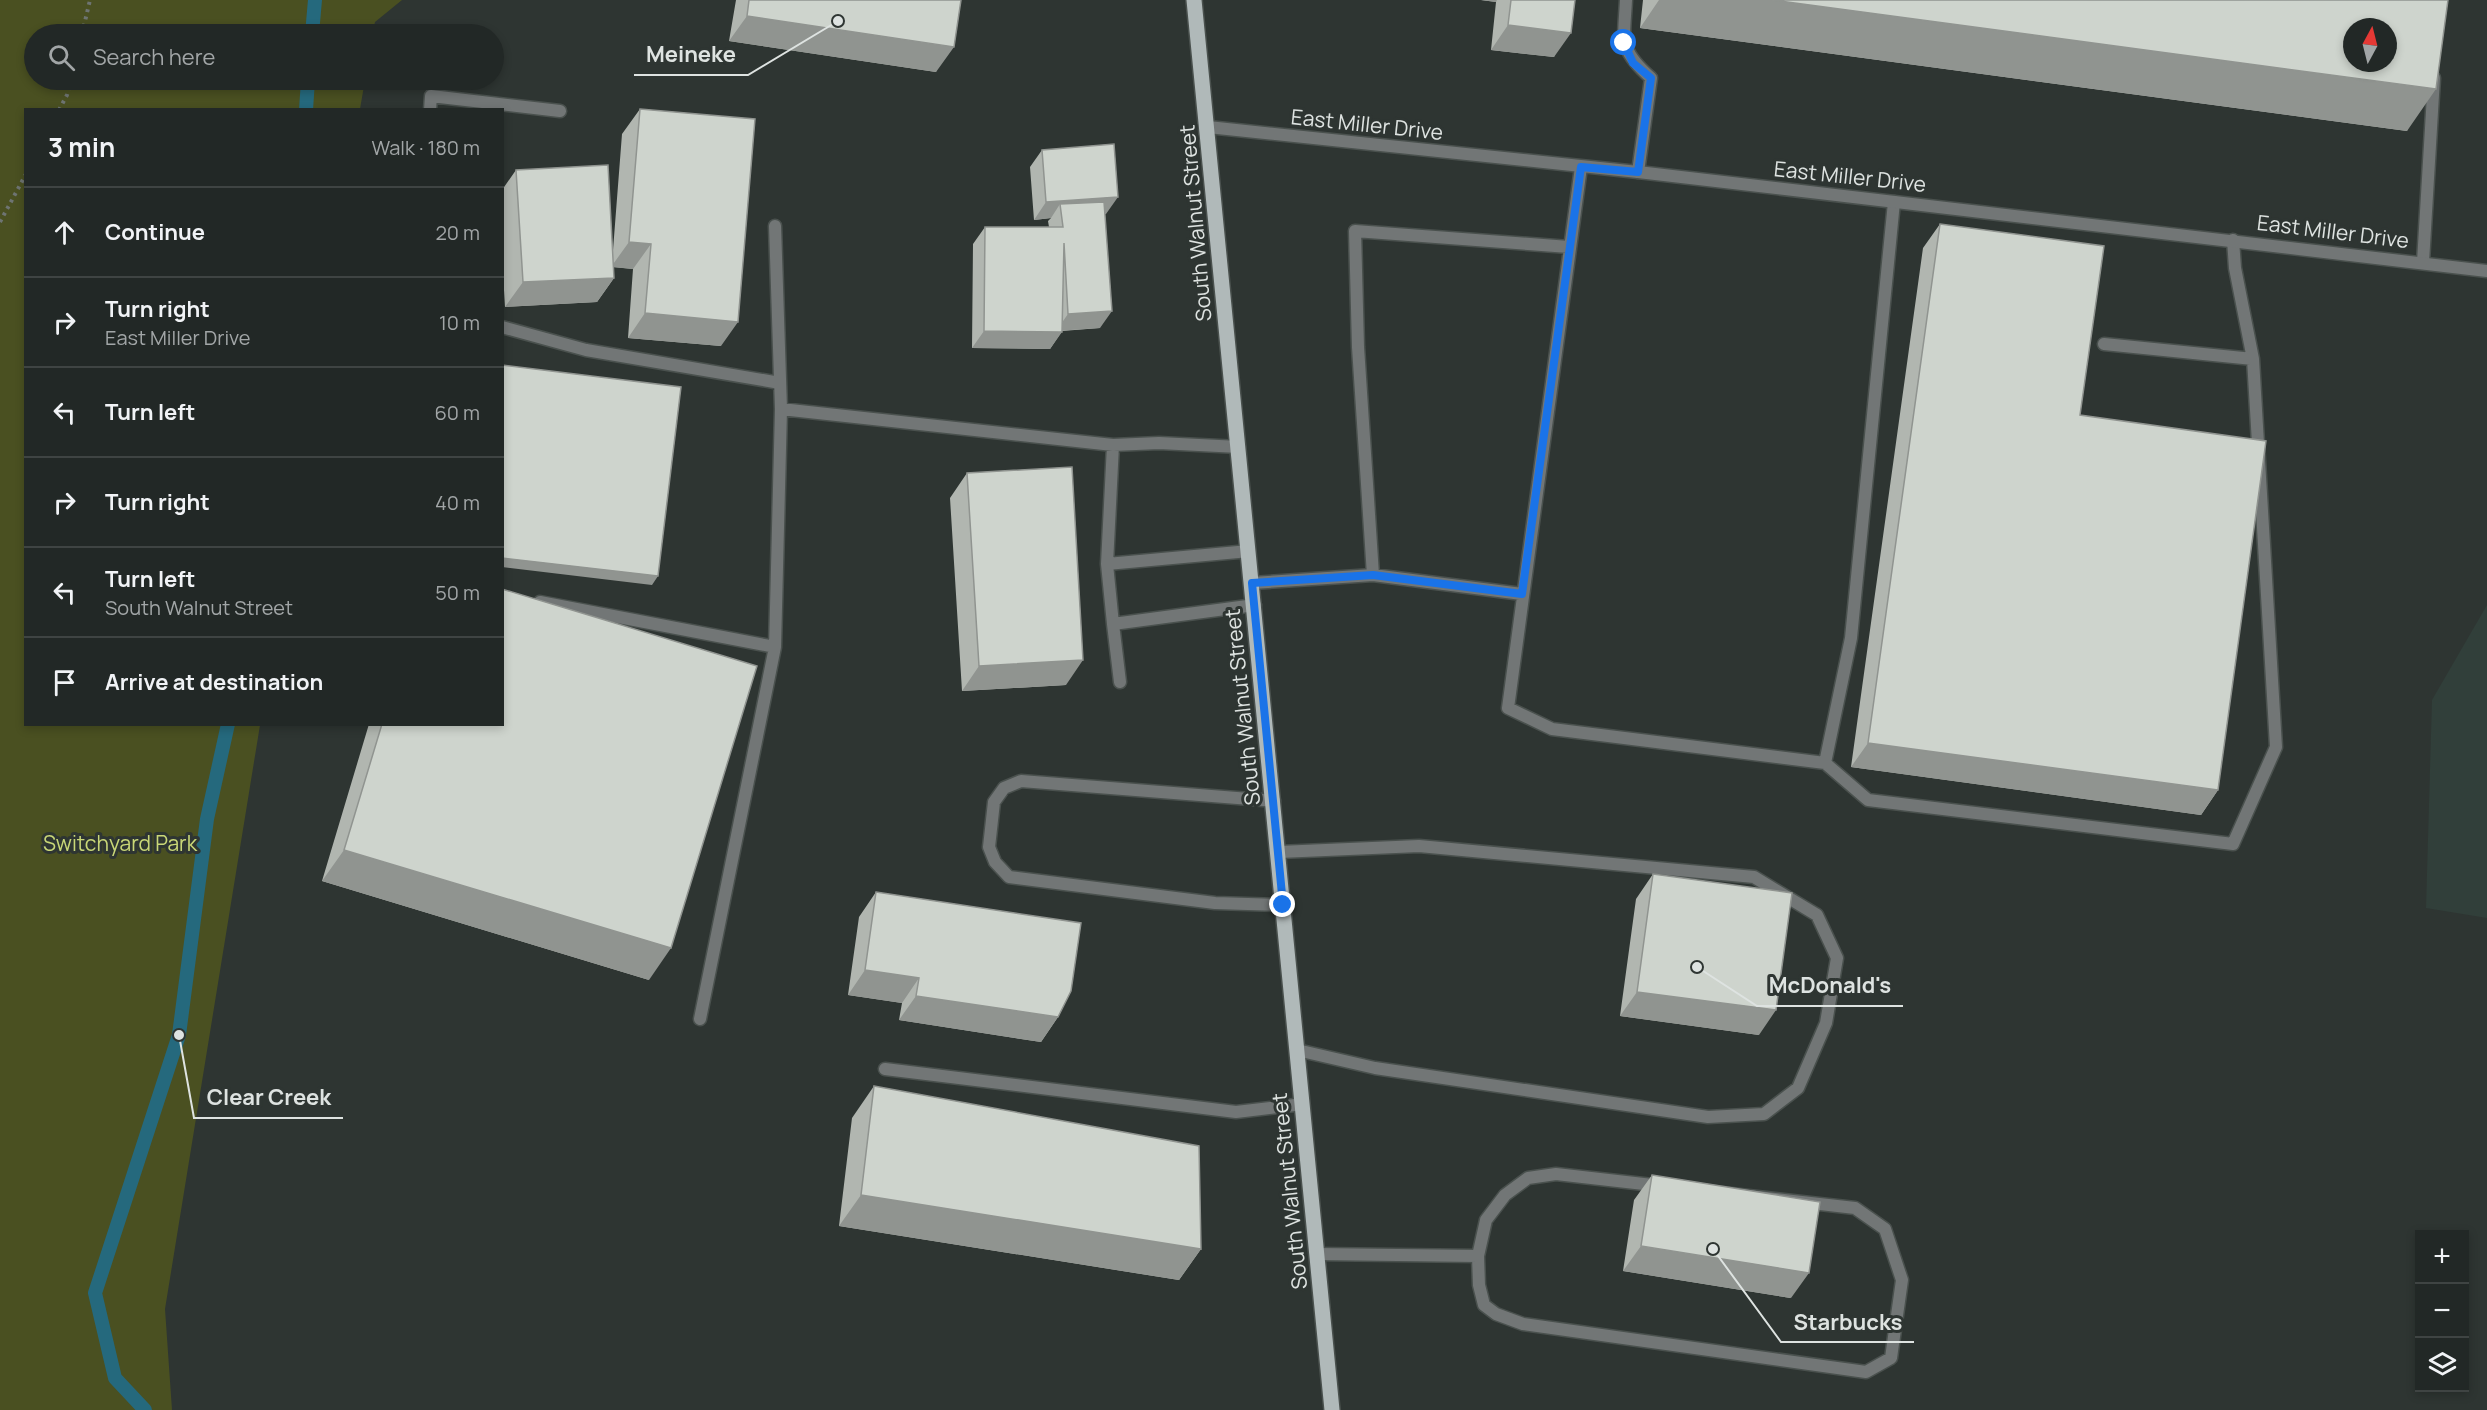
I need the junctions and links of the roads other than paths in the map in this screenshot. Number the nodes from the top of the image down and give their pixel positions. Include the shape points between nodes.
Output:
1 (1194, 0) edge
2 (1626, 0) edge
3 (2435, 60) edge
4 (430, 108) edge
5 (560, 111) dead end
6 (1208, 127) junction
7 (1581, 167) junction
8 (1638, 172) junction
9 (1894, 202) junction
10 (775, 226) dead end
11 (2233, 240) junction
12 (1569, 247) junction
13 (2423, 262) junction
14 (2487, 271) edge
15 (504, 328) edge
16 (2104, 344) dead end
17 (2253, 359) junction
18 (780, 383) junction
19 (781, 409) junction
20 (1113, 445) junction
21 (1239, 447) junction
22 (1249, 551) junction
23 (1107, 564) junction
24 (1373, 575) junction
25 (1252, 583) junction
26 (1522, 594) junction
27 (525, 599) edge
28 (1255, 605) junction
29 (1113, 624) junction
30 (775, 647) junction
31 (1120, 682) dead end
32 (1825, 763) junction
33 (1274, 801) junction
34 (1279, 852) junction
35 (1283, 905) junction
36 (700, 1019) dead end
37 (1297, 1050) junction
38 (885, 1069) dead end
39 (1303, 1104) junction
40 (1317, 1254) junction
41 (1478, 1256) junction
42 (1332, 1410) edge

1 - 6 main road, South Walnut Street
2 - 8 street via 1624,43 1633,63 1651,78
3 - 13 street
4 - 5 street via 431,96
6 - 7 street, East Miller Drive
6 - 21 main road, South Walnut Street
7 - 8 street, East Miller Drive
7 - 12 street
8 - 9 street, East Miller Drive
9 - 11 street, East Miller Drive
9 - 32 street via 1851,638
10 - 18 street
11 - 13 street, East Miller Drive
11 - 17 street
12 - 24 street via 1355,231 1358,347
12 - 26 street
13 - 14 street, East Miller Drive
15 - 18 street via 586,350
16 - 17 street
17 - 32 street via 2276,747 2233,844 1868,800
18 - 19 street
19 - 20 street
19 - 30 street
20 - 21 street
20 - 23 street
21 - 22 main road, South Walnut Street
22 - 23 street
22 - 25 main road, South Walnut Street
23 - 29 street
24 - 25 street
24 - 26 street
25 - 28 main road, South Walnut Street
26 - 32 street via 1508,708 1552,729
27 - 30 street
28 - 29 street
28 - 33 main road, South Walnut Street
29 - 31 street
30 - 36 street
33 - 34 main road, South Walnut Street
33 - 35 street via 1021,781 1004,788 994,802 989,847 994,862 1009,877 1215,903
34 - 35 main road, South Walnut Street
34 - 37 street via 1419,846 1754,878 1817,915 1837,958 1826,1023 1798,1088 1764,1114 1708,1117 1375,1068
35 - 37 main road, South Walnut Street
37 - 39 main road, South Walnut Street
38 - 39 street via 1236,1112
39 - 40 main road, South Walnut Street
40 - 41 street
40 - 42 main road, South Walnut Street
41 - 41 street via 1484,1305 1523,1324 1866,1372 1891,1358 1902,1280 1885,1229 1855,1208 1556,1174 1528,1178 1505,1195 1486,1220

